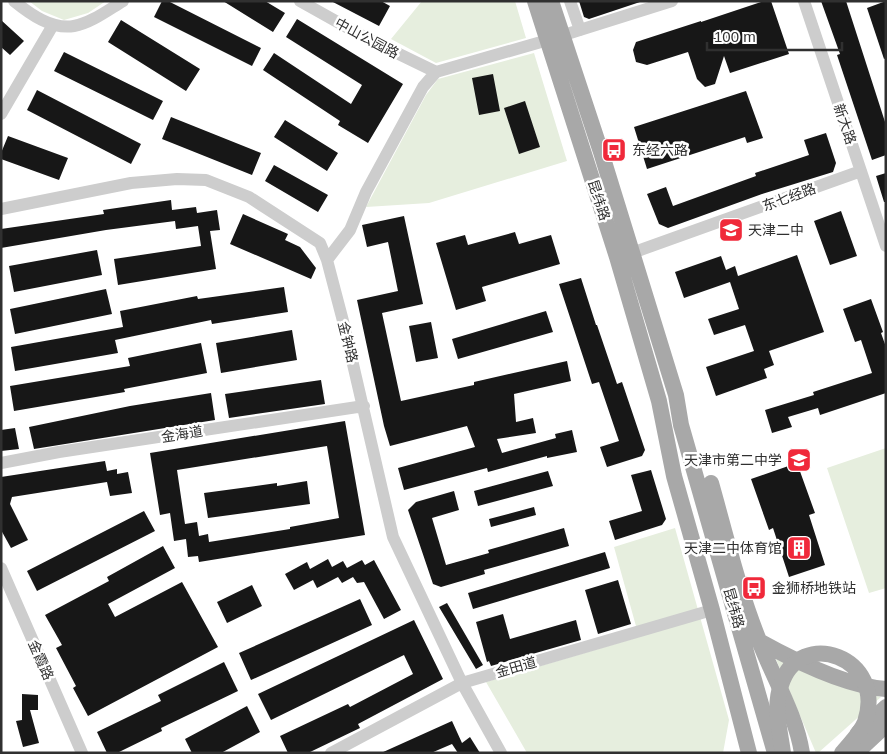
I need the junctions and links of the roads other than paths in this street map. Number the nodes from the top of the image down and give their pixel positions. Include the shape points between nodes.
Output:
1 (14, 1) edge
2 (123, 1) edge
3 (300, 1) edge
4 (535, 1) edge
5 (551, 1) edge
6 (570, 1) edge
7 (672, 1) edge
8 (804, 1) edge
9 (53, 25) junction
10 (580, 30) junction
11 (555, 38) junction
12 (436, 72) junction
13 (1, 114) edge
14 (862, 171) junction
15 (1, 209) edge
16 (886, 246) edge
17 (632, 253) junction
18 (328, 260) junction
19 (676, 395) junction
20 (659, 401) junction
21 (364, 406) junction
22 (1, 464) edge
23 (688, 465) junction
24 (1, 568) edge
25 (712, 610) junction
26 (759, 642) junction
27 (462, 683) junction
28 (886, 689) edge
29 (886, 707) edge
30 (740, 720) junction
31 (886, 725) edge
32 (886, 739) edge
33 (82, 753) edge
34 (331, 753) edge
35 (501, 753) edge
36 (739, 753) edge
37 (748, 753) edge
38 (765, 753) edge
39 (775, 753) edge
40 (783, 753) edge
41 (802, 753) edge
42 (837, 753) edge
43 (842, 753) edge
44 (856, 753) edge
45 (871, 753) edge

1 - 9 street via 28,13
2 - 9 street via 88,21 73,26
3 - 12 street, 中山公园路
4 - 11 main road, 昆纬路
5 - 11 main road, 昆纬路
6 - 10 street
7 - 10 street
8 - 14 street, 新大路
9 - 13 street
10 - 11 street
11 - 12 street
11 - 17 main road, 昆纬路
11 - 20 main road, 昆纬路
12 - 18 street via 423,87 366,192 350,230
14 - 16 street, 新大路
14 - 17 street, 东七经路
15 - 18 street, 金钟路 via 131,183 206,180 248,197 320,243
17 - 19 main road, 昆纬路
18 - 21 street, 金钟路
19 - 23 main road
19 - 26 main road via 707,470
20 - 23 main road
20 - 25 main road via 674,476
21 - 22 street, 金海道 via 59,452
21 - 27 street, 金钟路 via 393,537
23 - 38 main road, 昆纬路
23 - 39 main road, 昆纬路
24 - 33 street, 金霞路
25 - 27 street, 金田道
25 - 30 main road
26 - 28 main road via 847,681
26 - 41 main road via 799,736
27 - 34 street, 金田道
27 - 35 street, 金钟路
29 - 42 main road
30 - 36 main road
30 - 37 main road
31 - 44 main road
32 - 45 main road
40 - 43 main road, bridge via 777,711 781,683 801,660 820,654 846,659 858,668 869,688 865,722

